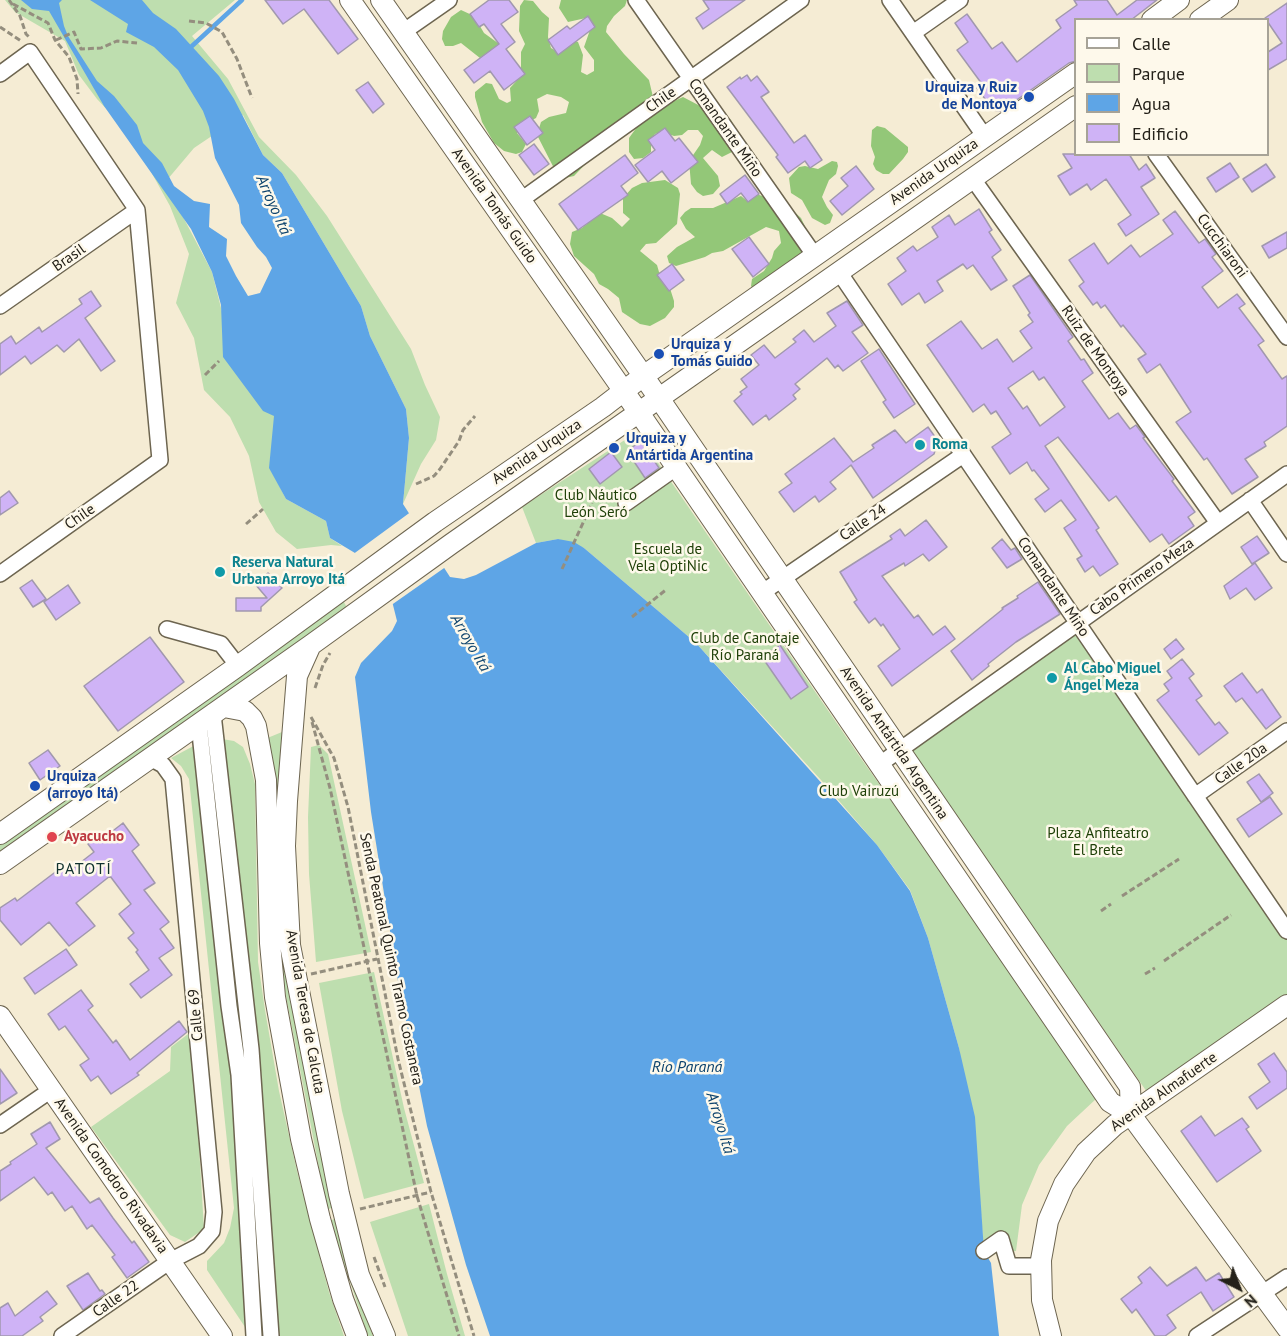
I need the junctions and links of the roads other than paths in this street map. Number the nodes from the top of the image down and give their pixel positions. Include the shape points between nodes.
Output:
1 (350, 0) edge
2 (381, 0) edge
3 (449, 0) edge
4 (636, 0) edge
5 (801, 0) edge
6 (890, 0) edge
7 (960, 0) edge
8 (1228, 0) edge
9 (1172, 2) edge
10 (1154, 18) edge
11 (1203, 18) edge
12 (403, 32) junction
13 (913, 33) junction
14 (0, 74) edge
15 (1074, 74) edge
16 (691, 79) junction
17 (1074, 107) edge
18 (985, 136) junction
19 (1157, 156) edge
20 (972, 179) junction
21 (520, 200) junction
22 (137, 210) junction
23 (815, 256) junction
24 (839, 272) junction
25 (0, 306) edge
26 (1287, 337) edge
27 (642, 376) junction
28 (625, 392) junction
29 (657, 399) junction
30 (638, 413) junction
31 (963, 455) junction
32 (677, 467) junction
33 (1287, 474) edge
34 (1250, 500) junction
35 (626, 503) dead end
36 (1218, 523) junction
37 (1287, 554) edge
38 (0, 574) edge
39 (782, 579) junction
40 (762, 592) junction
41 (1078, 623) junction
42 (166, 629) dead end
43 (311, 645) junction
44 (238, 666) junction
45 (212, 715) junction
46 (1287, 731) edge
47 (899, 750) junction
48 (150, 758) junction
49 (880, 764) junction
50 (1195, 796) junction
51 (0, 834) edge
52 (0, 864) edge
53 (1287, 931) edge
54 (1287, 1005) edge
55 (0, 1016) edge
56 (51, 1090) junction
57 (1131, 1115) junction
58 (0, 1125) edge
59 (984, 1251) dead end
60 (170, 1261) junction
61 (1041, 1266) junction
62 (1287, 1277) edge
63 (1263, 1293) junction
64 (1287, 1328) edge
65 (62, 1336) edge
66 (222, 1336) edge
67 (254, 1336) edge
68 (271, 1336) edge
69 (357, 1336) edge
70 (385, 1336) edge
71 (1051, 1336) edge
72 (1197, 1336) edge

1 - 28 main road, Avenida Tomás Guido
2 - 12 main road, Avenida Tomás Guido
3 - 12 street
4 - 16 street, Comandante Miño
5 - 16 street, Chile
6 - 13 street
7 - 13 street
8 - 11 main road
9 - 10 main road
12 - 21 main road, Avenida Tomás Guido
13 - 18 street
14 - 22 street via 28,49
15 - 18 main road, Avenida Urquiza
16 - 21 street, Chile
16 - 23 street, Comandante Miño
17 - 20 main road, Avenida Urquiza
18 - 23 main road, Avenida Urquiza
19 - 26 street, Cucchiaroni
20 - 24 main road, Avenida Urquiza
20 - 36 street, Ruiz de Montoya
21 - 27 main road, Avenida Tomás Guido
22 - 25 street, Brasil
22 - 38 street, Chile via 160,460
23 - 27 main road, Avenida Urquiza
24 - 29 main road, Avenida Urquiza
24 - 31 street, Comandante Miño
27 - 28 main road, Avenida Urquiza
27 - 29 main road, Avenida Antártida Argentina
28 - 30 main road, Avenida Tomás Guido
28 - 44 main road, Avenida Urquiza via 435,522
29 - 30 main road, Avenida Urquiza
29 - 39 main road, Avenida Antártida Argentina
30 - 32 main road, Avenida Antártida Argentina
30 - 43 main road, Avenida Urquiza
31 - 39 street, Calle 24
31 - 41 street, Comandante Miño
32 - 35 street
32 - 40 main road, Avenida Antártida Argentina
33 - 34 street, Cabo Primero Meza
34 - 36 street, Cabo Primero Meza
34 - 37 street
36 - 41 street, Cabo Primero Meza
39 - 40 street, Calle 24
39 - 47 main road, Avenida Antártida Argentina
40 - 49 main road, Avenida Antártida Argentina
41 - 47 street, Cabo Primero Meza
41 - 50 street, Comandante Miño
42 - 44 street via 221,644
43 - 45 main road, Avenida Urquiza
43 - 70 main road, Avenida Teresa de Calcuta via 297,676 287,801 290,945 341,1204 359,1275
44 - 51 main road, Avenida Urquiza
45 - 48 main road, Avenida Urquiza
45 - 67 street
45 - 68 street via 251,1049
45 - 69 main road, Avenida Teresa de Calcuta via 245,711 256,726 266,780 275,997 320,1219
46 - 50 street, Calle 20a
47 - 49 street, Cabo Primero Meza
47 - 57 main road, Avenida Antártida Argentina via 1130,1087
48 - 52 main road, Avenida Urquiza
48 - 60 street, Calle 69 via 163,765 173,779 214,1212 212,1231 199,1246
49 - 57 main road, Avenida Antártida Argentina via 1110,1102
50 - 53 street, Comandante Miño
54 - 57 main road, Avenida Almafuerte
55 - 56 main road, Avenida Comodoro Rivadavia
56 - 58 street
56 - 60 main road, Avenida Comodoro Rivadavia
57 - 61 main road, Avenida Almafuerte via 1086,1152 1064,1184 1048,1221
57 - 63 main road, Avenida Antártida Argentina
59 - 61 street via 1001,1239 1009,1266
60 - 65 street, Calle 22
60 - 66 main road, Avenida Comodoro Rivadavia
61 - 71 main road, Avenida Almafuerte via 1042,1300
62 - 63 street
63 - 64 main road, Avenida Antártida Argentina
63 - 72 street

